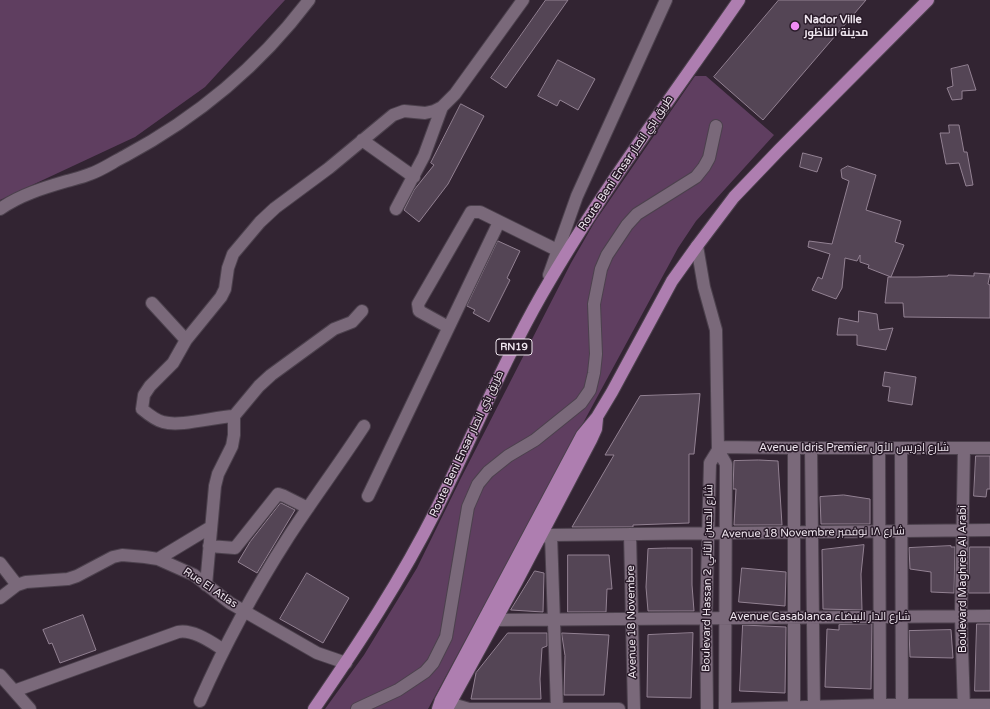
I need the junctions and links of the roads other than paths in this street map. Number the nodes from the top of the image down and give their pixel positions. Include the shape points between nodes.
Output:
1 (309, 0) edge
2 (523, 0) edge
3 (666, 0) edge
4 (739, 0) edge
5 (928, 0) edge
6 (442, 107) junction
7 (716, 126) dead end
8 (362, 140) junction
9 (414, 177) junction
10 (0, 209) edge
11 (396, 209) dead end
12 (499, 222) junction
13 (697, 246) junction
14 (559, 251) junction
15 (542, 295) junction
16 (152, 303) dead end
17 (362, 311) dead end
18 (448, 327) junction
19 (186, 340) junction
20 (234, 416) junction
21 (597, 418) junction
22 (364, 426) dead end
23 (794, 448) junction
24 (811, 448) junction
25 (879, 448) junction
26 (901, 448) junction
27 (964, 448) junction
28 (990, 448) edge
29 (718, 449) junction
30 (368, 496) dead end
31 (308, 508) junction
32 (211, 527) junction
33 (990, 530) edge
34 (962, 531) junction
35 (812, 532) junction
36 (879, 532) junction
37 (902, 532) junction
38 (794, 533) junction
39 (630, 534) junction
40 (708, 534) junction
41 (725, 534) junction
42 (546, 536) junction
43 (209, 546) junction
44 (158, 559) junction
45 (0, 563) edge
46 (17, 585) junction
47 (206, 585) junction
48 (0, 598) edge
49 (245, 611) junction
50 (880, 616) junction
51 (902, 616) junction
52 (961, 616) junction
53 (990, 616) edge
54 (794, 617) junction
55 (813, 617) junction
56 (632, 618) junction
57 (706, 618) junction
58 (724, 618) junction
59 (554, 619) junction
60 (494, 620) junction
61 (224, 650) junction
62 (346, 663) junction
63 (0, 675) edge
64 (14, 691) junction
65 (200, 701) dead end
66 (990, 705) edge
67 (444, 706) edge
68 (880, 707) edge
69 (902, 707) edge
70 (964, 707) edge
71 (794, 708) edge
72 (814, 708) edge
73 (30, 709) edge
74 (314, 709) edge
75 (357, 709) edge
76 (557, 709) edge
77 (619, 709) edge
78 (634, 709) edge
79 (707, 709) edge
80 (725, 709) edge
81 (731, 709) edge

1 - 10 street via 259,57 209,102 150,142 90,174 32,192
2 - 6 street via 455,94
3 - 14 street via 577,196
4 - 15 main road, Route Beni Ensar طريق بني انصار / RN19 via 594,208
5 - 13 main road via 734,197
6 - 8 street via 425,113 404,111 393,115
6 - 9 street
7 - 75 street via 708,158 696,177 637,214 626,225 607,256 601,269 594,304 594,373 590,390 581,404 535,440 508,456 478,484 468,507 446,637 433,663 425,672 398,690
8 - 9 street
8 - 19 street via 260,222 233,254 221,297
9 - 11 street
12 - 14 street
12 - 18 street
12 - 18 street via 480,212 471,212 418,304 419,311
13 - 21 main road via 672,281
13 - 29 street, Boulevard Hassan 2 شارع الحسن الثاني via 704,287 716,330
14 - 15 street
15 - 62 main road, Route Beni Ensar طريق بني انصار / RN19 via 506,361 436,511 382,607
16 - 19 street
17 - 20 street via 352,322 334,329 285,363 259,386
18 - 30 street
19 - 20 street via 173,363 144,395 142,409 162,422 172,424
20 - 32 street via 232,446 215,486
21 - 42 main road via 596,429
21 - 67 main road via 582,435
22 - 31 street
23 - 24 street, Avenue Idris Premier شارع إدريس الأول
23 - 29 street, Avenue Idris Premier شارع إدريس الأول
23 - 38 street
24 - 25 street, Avenue Idris Premier شارع إدريس الأول
24 - 35 street
25 - 26 street, Avenue Idris Premier شارع إدريس الأول
25 - 36 street
26 - 27 street, Avenue Idris Premier شارع إدريس الأول
26 - 37 street
27 - 28 street, Avenue Idris Premier شارع إدريس الأول
27 - 34 street, Boulevard Maghreb Al Arabi
29 - 40 street, Boulevard Hassan 2 شارع الحسن الثاني via 710,463
29 - 41 street, Boulevard Hassan 2 شارع الحسن الثاني via 726,464
31 - 43 street via 278,494 235,548
31 - 49 street
32 - 43 street
32 - 44 street
33 - 34 street, Avenue 18 Novembre شارع ١٨ نوفمبر
34 - 37 street, Avenue 18 Novembre شارع ١٨ نوفمبر
34 - 52 street, Boulevard Maghreb Al Arabi
35 - 36 street, Avenue 18 Novembre شارع ١٨ نوفمبر
35 - 38 street, Avenue 18 Novembre شارع ١٨ نوفمبر
35 - 55 street
36 - 37 street, Avenue 18 Novembre شارع ١٨ نوفمبر
36 - 50 street
37 - 51 street
38 - 41 street, Avenue 18 Novembre شارع ١٨ نوفمبر
38 - 54 street
39 - 40 street, Avenue 18 Novembre شارع ١٨ نوفمبر
39 - 42 street, Avenue 18 Novembre شارع ١٨ نوفمبر
39 - 56 street, Avenue 18 Novembre
40 - 41 street, Avenue 18 Novembre شارع ١٨ نوفمبر
40 - 57 street, Boulevard Hassan 2 شارع الحسن الثاني
41 - 58 street, Boulevard Hassan 2 شارع الحسن الثاني
42 - 59 street
42 - 60 main road
43 - 47 street
44 - 46 street, Rue El Atlas via 122,555 68,579 39,580
44 - 47 street, Rue El Atlas via 194,575
45 - 46 street
46 - 48 street, Rue El Atlas
47 - 49 street, Rue El Atlas
49 - 61 street
49 - 62 street, Rue El Atlas via 317,654
50 - 51 street, Avenue Casablanca شارع الدار البيضاء
50 - 55 street, Avenue Casablanca شارع الدار البيضاء
50 - 68 street
51 - 52 street, Avenue Casablanca شارع الدار البيضاء
51 - 69 street
52 - 53 street, Avenue Casablanca شارع الدار البيضاء
52 - 70 street, Boulevard Maghreb Al Arabi
54 - 55 street, Avenue Casablanca شارع الدار البيضاء
54 - 58 street, Avenue Casablanca شارع الدار البيضاء
54 - 71 street
55 - 72 street
56 - 57 street, Avenue Casablanca شارع الدار البيضاء
56 - 59 street, Avenue Casablanca شارع الدار البيضاء
56 - 78 street, Avenue 18 Novembre
57 - 58 street, Avenue Casablanca شارع الدار البيضاء
57 - 79 street, Boulevard Hassan 2 شارع الحسن الثاني
58 - 80 street, Boulevard Hassan 2 شارع الحسن الثاني
59 - 60 street, Avenue Casablanca شارع الدار البيضاء
59 - 76 street
60 - 67 main road
61 - 64 street via 201,637 183,631
61 - 65 street
62 - 74 main road, Route Beni Ensar طريق بني انصار / RN19
63 - 64 street
64 - 73 street
66 - 70 street
67 - 76 street via 469,709
68 - 69 street
68 - 72 street
69 - 70 street
71 - 72 street
71 - 81 street
76 - 77 street

